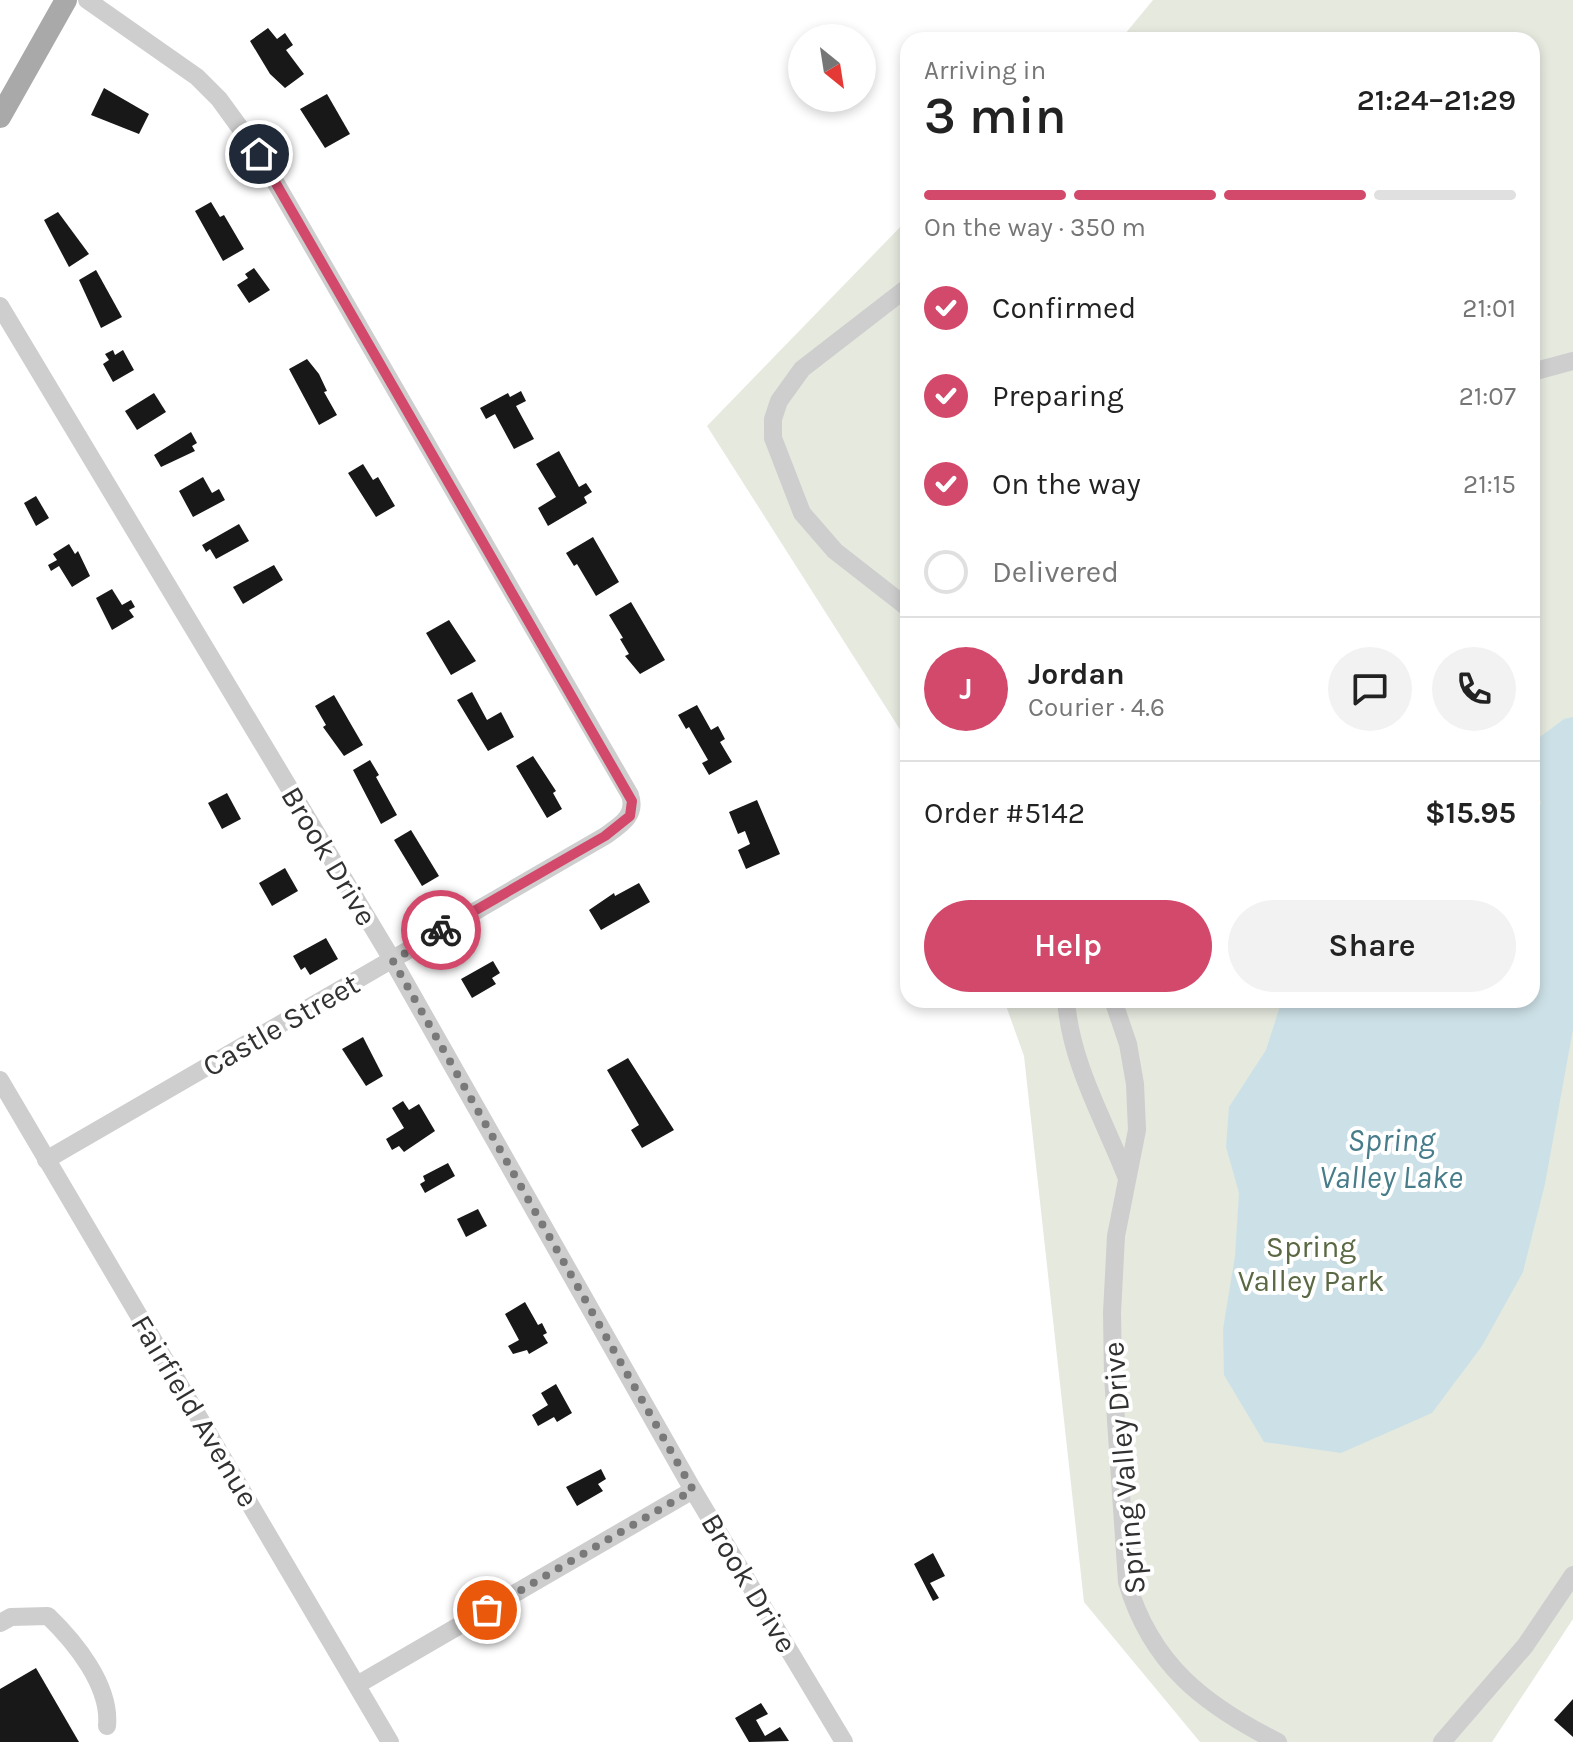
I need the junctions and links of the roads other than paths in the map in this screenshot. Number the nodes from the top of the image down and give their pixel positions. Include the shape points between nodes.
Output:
1 (66, 0) edge
2 (87, 0) edge
3 (0, 117) edge
4 (900, 293) edge
5 (0, 306) edge
6 (1573, 361) edge
7 (1540, 370) edge
8 (900, 602) edge
9 (393, 961) junction
10 (1067, 1008) edge
11 (1116, 1008) edge
12 (0, 1080) edge
13 (46, 1160) junction
14 (1126, 1176) junction
15 (693, 1490) junction
16 (1573, 1575) edge
17 (0, 1623) edge
18 (357, 1685) junction
19 (107, 1726) dead end
20 (390, 1742) edge
21 (844, 1742) edge
22 (1278, 1742) edge
23 (1442, 1742) edge

1 - 3 main road
2 - 9 street, Castle Street via 197,77 259,154 630,795 630,816 605,836
4 - 8 street via 802,369 773,419 773,438 802,513 835,551
5 - 9 street, Brook Drive
6 - 7 street
9 - 13 street, Castle Street
9 - 15 street, Brook Drive
10 - 14 street via 1076,1059
11 - 14 street, Spring Valley Drive via 1135,1084 1137,1130
12 - 13 street, Fairfield Avenue
13 - 18 street, Fairfield Avenue
14 - 22 street, Spring Valley Drive via 1116,1236 1112,1329 1127,1582 1136,1612 1168,1664 1222,1712
15 - 18 street
15 - 21 street, Brook Drive
16 - 23 street via 1525,1646
17 - 19 street via 11,1617 48,1616 74,1640 109,1708
18 - 20 street, Fairfield Avenue

